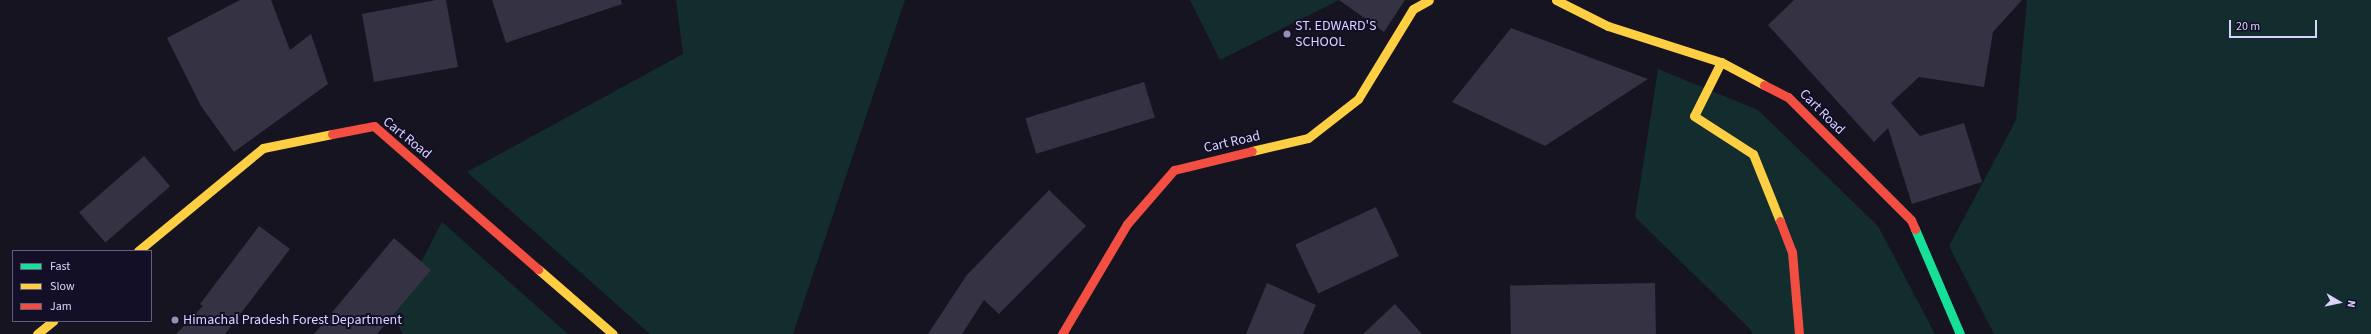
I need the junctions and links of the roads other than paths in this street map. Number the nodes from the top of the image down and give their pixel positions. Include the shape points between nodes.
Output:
1 (1429, 0) edge
2 (1556, 0) edge
3 (1721, 62) junction
4 (139, 250) edge
5 (52, 322) edge
6 (37, 334) edge
7 (614, 334) edge
8 (1062, 334) edge
9 (1799, 334) edge
10 (1960, 334) edge

1 - 8 main road, Cart Road via 1413,9 1358,98 1308,138 1174,170 1126,224
2 - 3 main road, Cart Road via 1608,26
3 - 9 main road via 1694,116 1753,154 1792,252
3 - 10 main road, Cart Road via 1788,97 1911,220
4 - 7 main road, Cart Road via 263,148 374,126
5 - 6 main road

